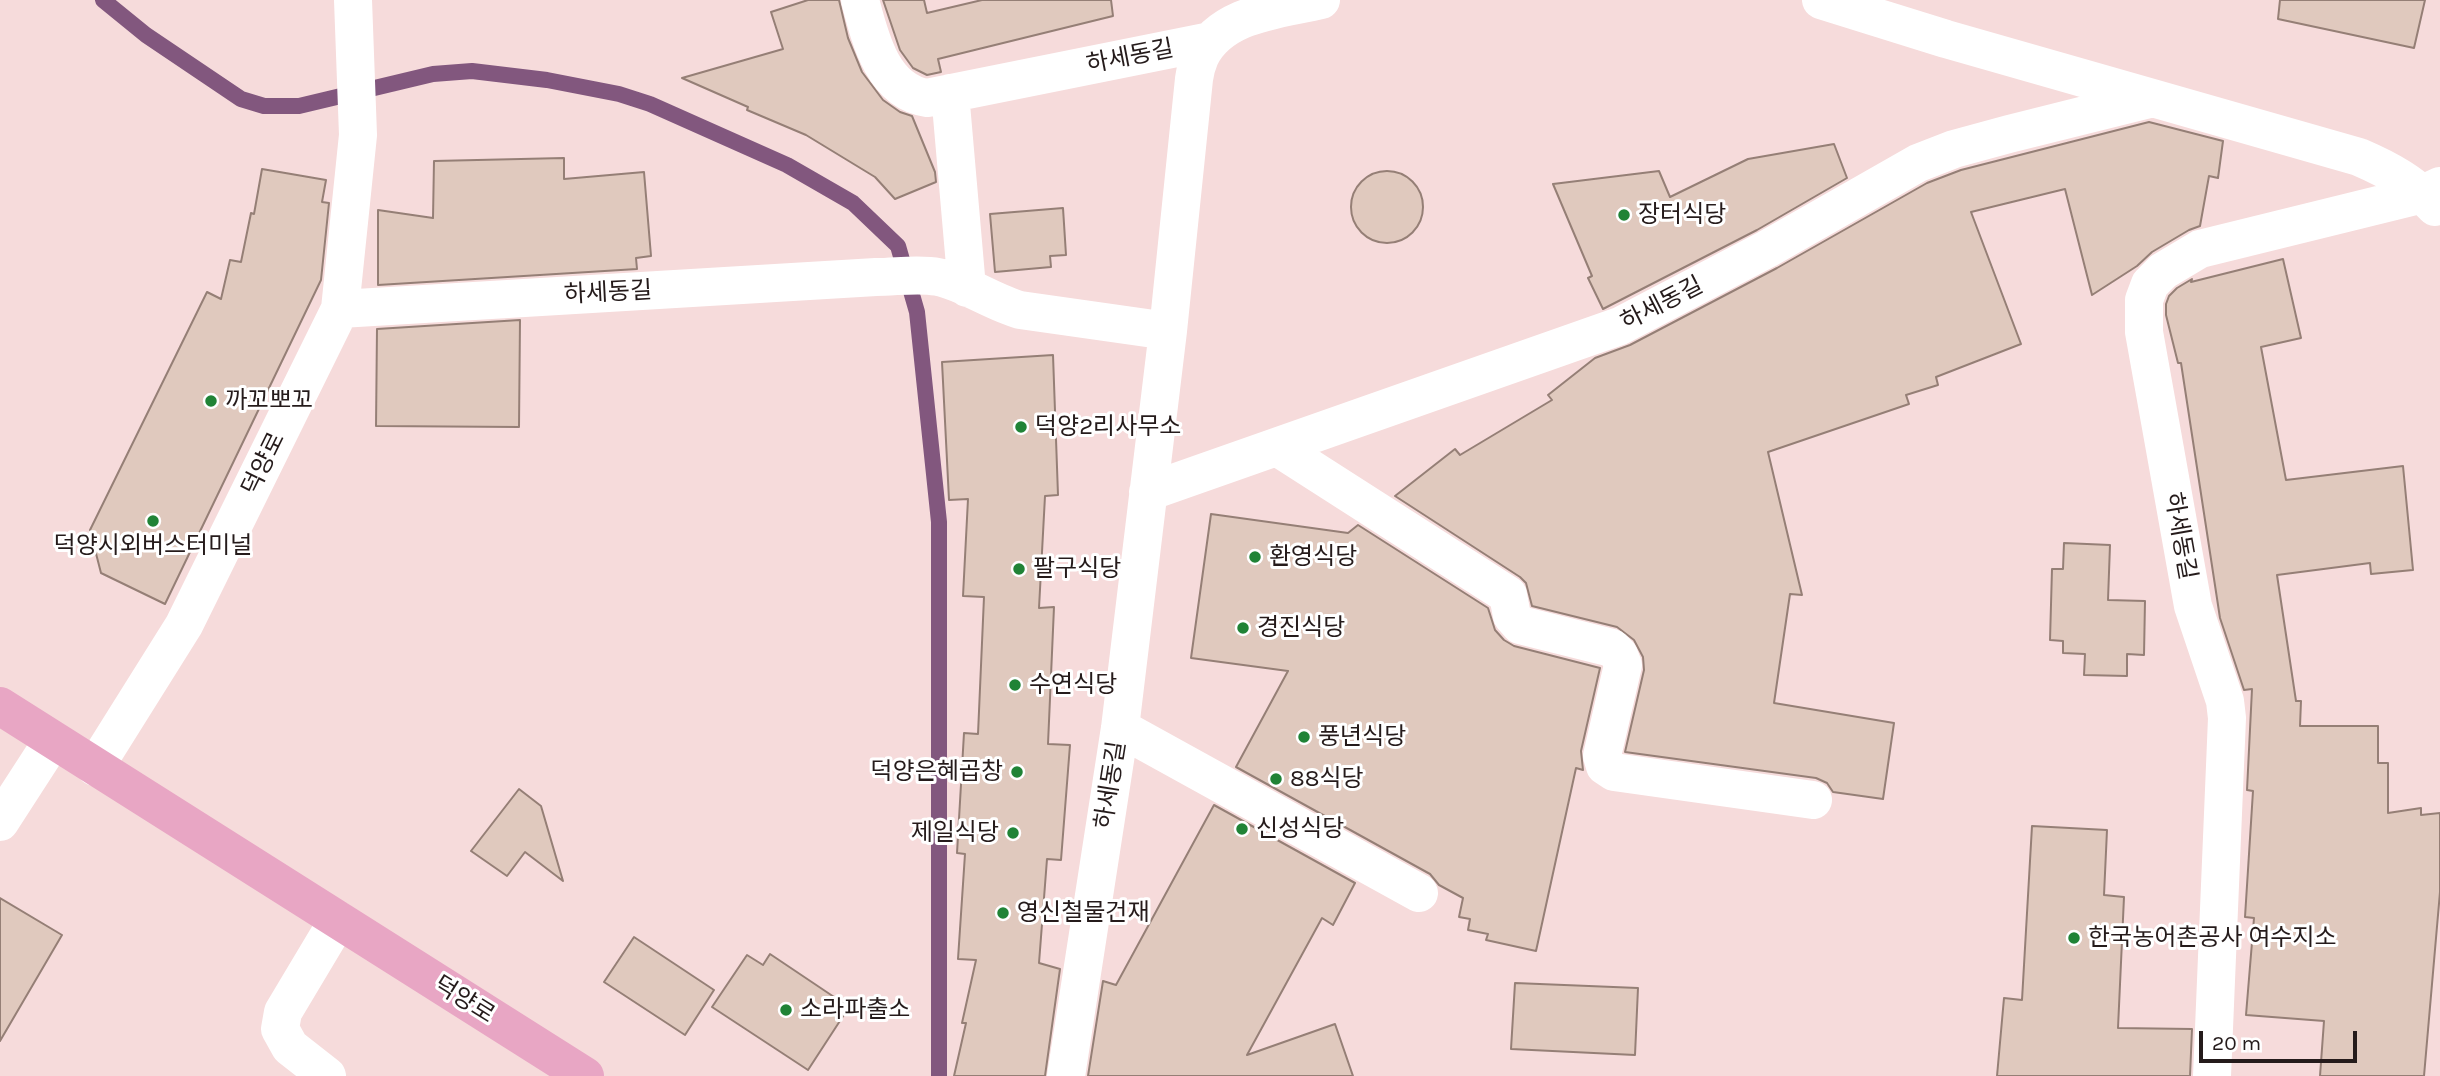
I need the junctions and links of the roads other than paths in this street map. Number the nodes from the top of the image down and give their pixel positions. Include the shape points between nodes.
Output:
1 (354, 0) edge
2 (860, 0) edge
3 (1321, 0) edge
4 (1821, 0) edge
5 (1211, 41) junction
6 (950, 93) junction
7 (2153, 98) junction
8 (2434, 197) edge
9 (951, 282) junction
10 (340, 309) junction
11 (1168, 331) junction
12 (1277, 447) junction
13 (1148, 492) junction
14 (0, 706) edge
15 (1120, 728) junction
16 (53, 740) junction
17 (94, 766) junction
18 (1813, 800) dead end
19 (0, 822) edge
20 (1419, 893) dead end
21 (338, 920) junction
22 (327, 1076) edge
23 (585, 1076) edge
24 (1066, 1076) edge
25 (2212, 1076) edge

1 - 10 street, 덕양로 via 358,135
2 - 6 street, 하세동길 via 871,42 904,90 928,98
3 - 5 street, 하세동길 via 1247,18 1226,26
4 - 7 street, 하세동길
5 - 6 street, 하세동길
5 - 11 street, 하세동길 via 1199,58 1194,79
6 - 9 street
7 - 8 street, 하세동길 via 2359,158
7 - 12 street, 하세동길 via 1954,149 1918,163 1620,326
8 - 25 street, 하세동길 via 2200,249 2163,271 2150,284 2144,300 2144,332 2193,606 2227,718
9 - 10 street, 하세동길 via 876,277
9 - 11 street via 1020,310
10 - 17 street, 덕양로 via 184,625
11 - 13 street, 하세동길
12 - 13 street, 하세동길
12 - 18 street via 1508,595 1512,616 1520,625 1612,648 1623,665 1602,756 1605,766 1614,772
13 - 15 street, 하세동길
14 - 16 main road, 덕양로
15 - 20 street
15 - 24 street, 하세동길
16 - 17 main road, 덕양로
16 - 19 street
17 - 21 main road, 덕양로
21 - 22 street via 283,1012 280,1029 290,1047
21 - 23 main road, 덕양로

